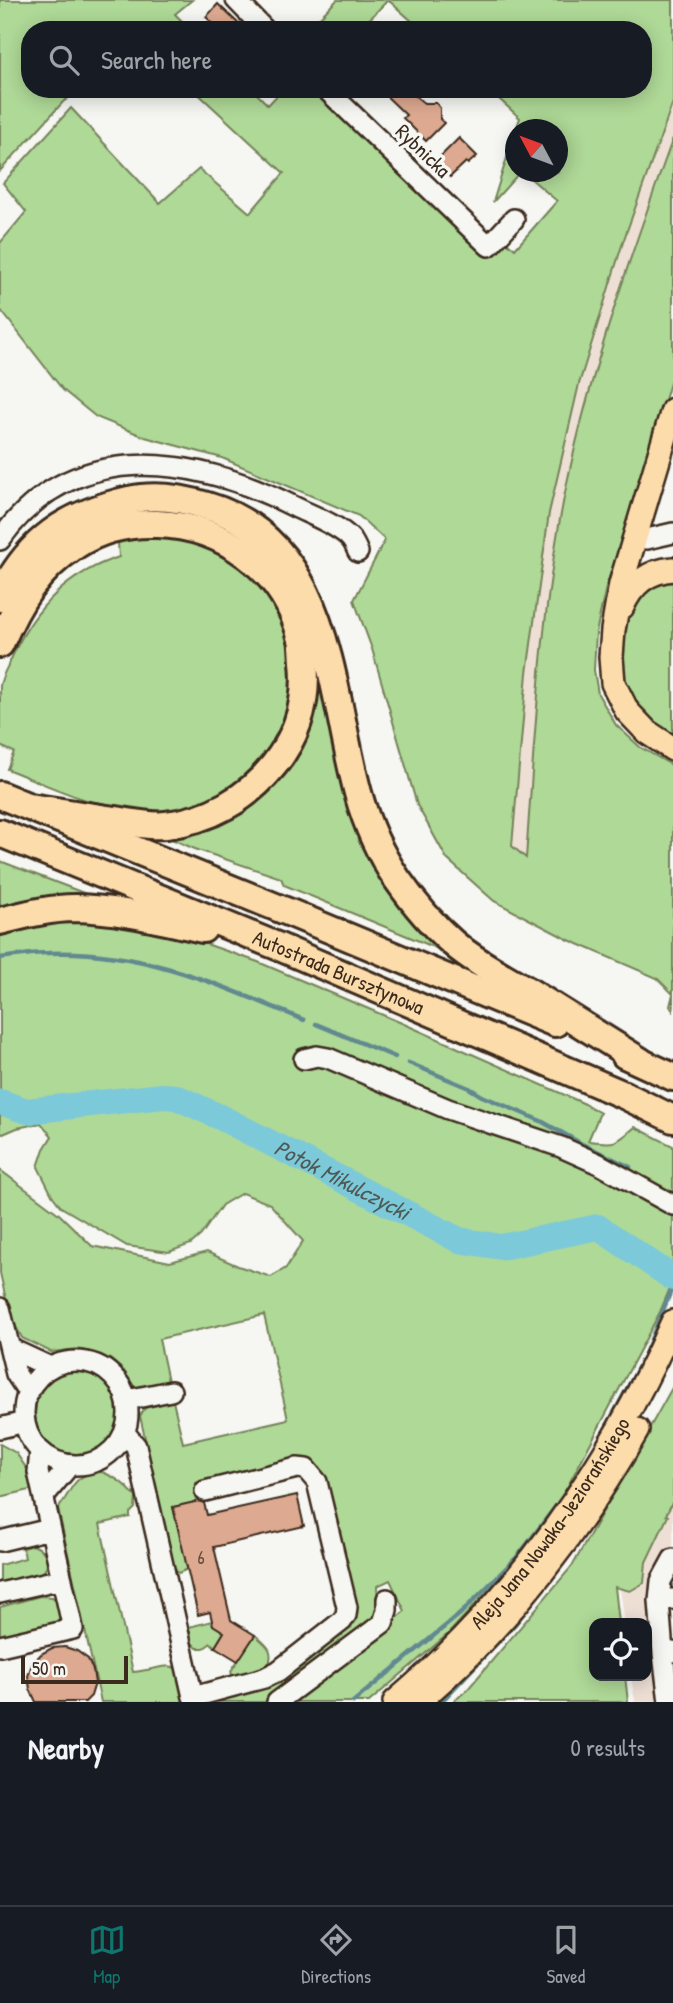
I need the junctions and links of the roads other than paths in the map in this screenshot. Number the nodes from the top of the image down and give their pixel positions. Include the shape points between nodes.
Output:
1 (236, 0) edge
2 (256, 21) edge
3 (335, 98) edge
4 (514, 219) dead end
5 (672, 415) edge
6 (673, 533) edge
7 (636, 536) junction
8 (0, 540) edge
9 (358, 552) dead end
10 (673, 569) edge
11 (0, 598) edge
12 (613, 630) junction
13 (0, 643) edge
14 (673, 750) edge
15 (0, 795) edge
16 (30, 807) junction
17 (0, 833) edge
18 (0, 921) edge
19 (277, 946) junction
20 (304, 1059) dead end
21 (640, 1062) junction
22 (673, 1077) edge
23 (673, 1119) edge
24 (673, 1205) edge
25 (0, 1308) edge
26 (673, 1322) edge
27 (11, 1349) junction
28 (673, 1360) edge
29 (50, 1367) junction
30 (171, 1391) dead end
31 (28, 1392) junction
32 (127, 1401) junction
33 (25, 1422) junction
34 (0, 1428) edge
35 (125, 1433) junction
36 (40, 1451) junction
37 (106, 1455) junction
38 (70, 1465) junction
39 (142, 1478) junction
40 (205, 1491) dead end
41 (45, 1495) junction
42 (50, 1529) junction
43 (0, 1541) edge
44 (673, 1559) edge
45 (62, 1579) junction
46 (0, 1593) edge
47 (387, 1599) dead end
48 (666, 1600) edge
49 (0, 1646) edge
50 (668, 1653) edge
51 (194, 1700) edge
52 (277, 1702) edge
53 (395, 1702) edge
54 (418, 1702) edge
55 (669, 1702) edge

1 - 2 street
3 - 4 street, Rybnicka via 489,246
5 - 7 main road
6 - 7 street via 647,539
7 - 12 main road
8 - 9 street via 35,500 70,479 145,464 227,479 283,501 343,532
10 - 12 main road via 640,580 627,596
11 - 21 highway via 28,553 49,534 106,505 142,497 181,498 221,510 251,527 276,548 308,596 321,629 359,795 396,878 453,943
12 - 14 main road via 613,683 627,710
13 - 16 highway via 27,591 49,565 78,543 114,527 143,523 177,525 211,534 235,547 262,568 285,599 302,636 302,712 286,750 260,783 227,807 163,825
15 - 16 highway, Autostrada Bursztynowa
16 - 21 highway, Autostrada Bursztynowa
17 - 19 highway, Autostrada Bursztynowa
18 - 19 highway via 73,908 115,911
19 - 23 highway, Autostrada Bursztynowa
20 - 24 street via 328,1058 448,1109 561,1147
21 - 22 highway, Autostrada Bursztynowa
25 - 27 street
26 - 53 main road, Aleja Jana Nowaka-Jeziorańskiego via 606,1453 527,1566
27 - 29 street
27 - 31 street via 16,1374
28 - 54 main road, Aleja Jana Nowaka-Jeziorańskiego via 618,1464 584,1516 505,1615
29 - 31 street
29 - 32 street via 69,1360 88,1361 106,1369 120,1383
30 - 32 street
31 - 33 street
32 - 35 street
33 - 34 street
33 - 36 street
35 - 37 street
35 - 39 street via 136,1446
36 - 38 street
36 - 41 street via 38,1472
37 - 38 street via 95,1462
37 - 39 street
38 - 41 street
39 - 51 street
40 - 51 street via 306,1469 317,1482 347,1607 342,1622 278,1671
41 - 42 street
42 - 43 street
42 - 45 street
44 - 48 street via 661,1581
45 - 46 street
45 - 49 street via 73,1629
47 - 52 street via 383,1623
48 - 50 street
50 - 55 street

